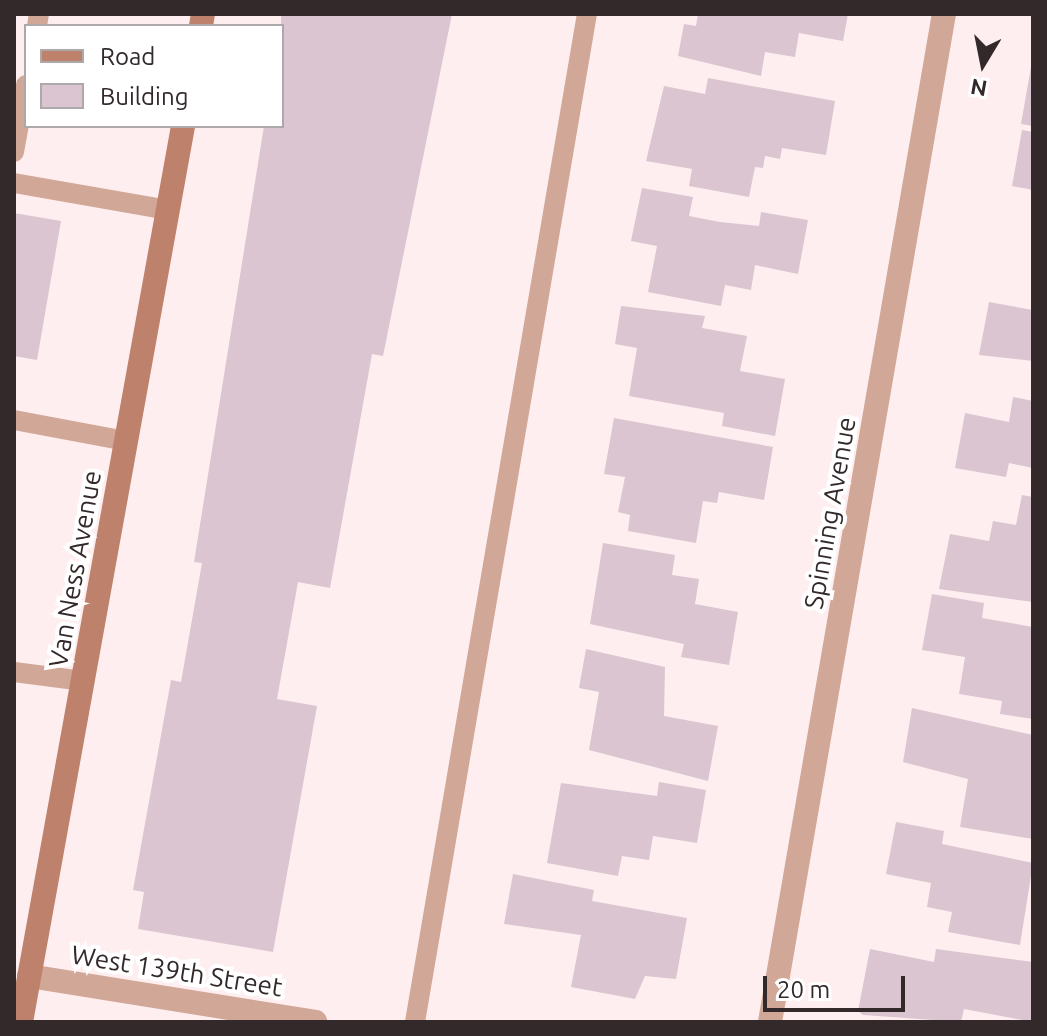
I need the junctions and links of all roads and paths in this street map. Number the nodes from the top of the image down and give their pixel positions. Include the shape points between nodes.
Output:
1 (587, 14) edge
2 (944, 14) edge
3 (24, 96) edge
4 (183, 128) edge
5 (14, 152) edge
6 (14, 183) edge
7 (168, 210) junction
8 (14, 420) edge
9 (126, 441) junction
10 (14, 672) edge
11 (83, 681) junction
12 (29, 976) junction
13 (21, 1022) edge
14 (315, 1022) edge
15 (415, 1022) edge
16 (770, 1022) edge

1 - 15 lane
2 - 16 street, Spinning Avenue
3 - 5 lane
4 - 7 main road, Van Ness Avenue
6 - 7 lane
7 - 9 main road, Van Ness Avenue
8 - 9 lane
9 - 11 main road, Van Ness Avenue
10 - 11 lane
11 - 12 main road, Van Ness Avenue
12 - 13 main road, Van Ness Avenue
12 - 14 street, West 139th Street

